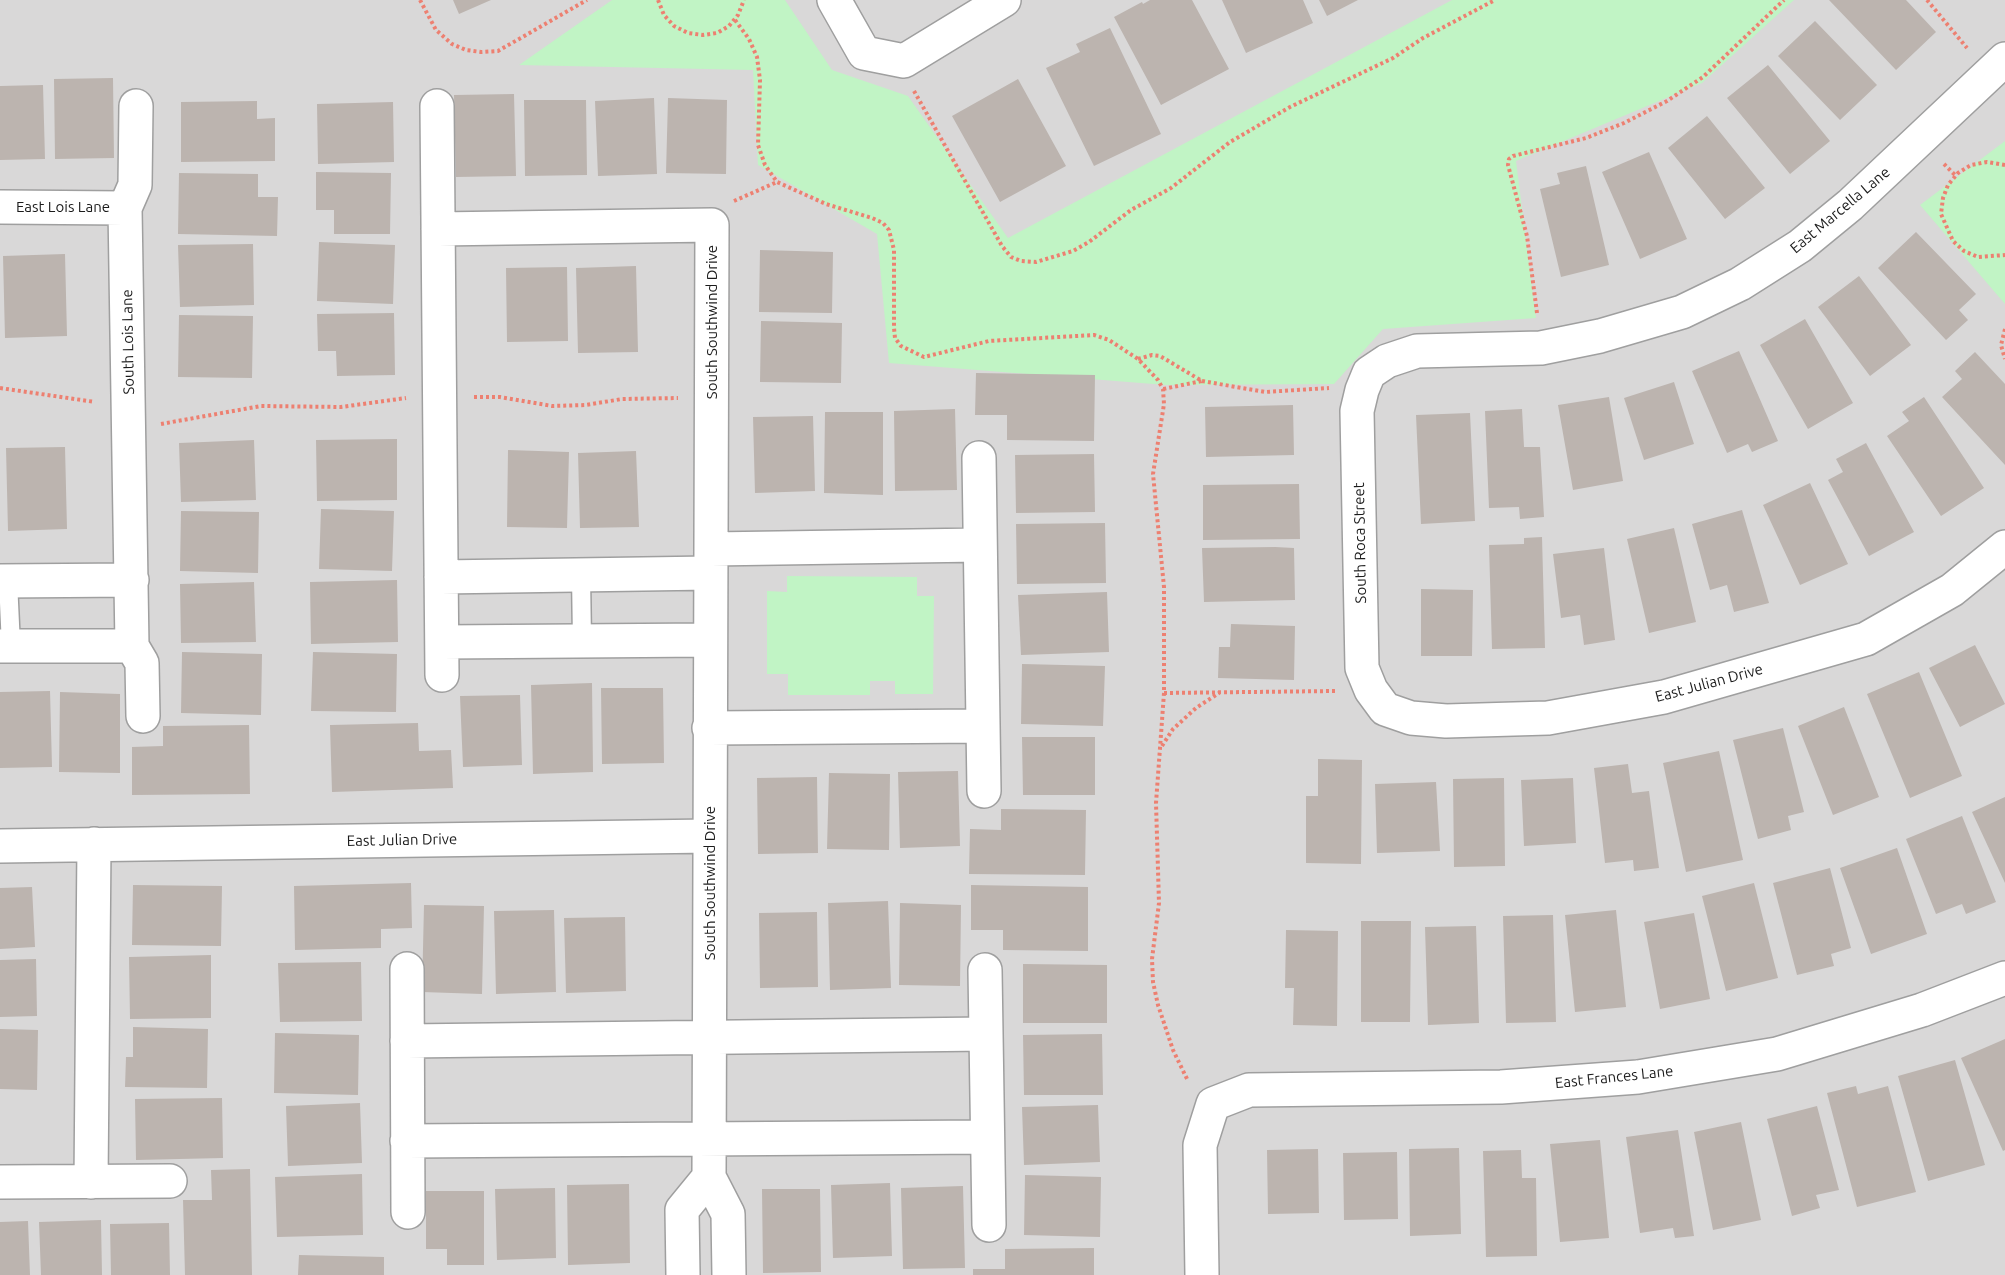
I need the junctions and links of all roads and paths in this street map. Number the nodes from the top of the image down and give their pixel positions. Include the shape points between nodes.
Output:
1 (420, 0) edge
2 (587, 0) edge
3 (658, 0) edge
4 (744, 0) edge
5 (834, 0) edge
6 (1004, 0) edge
7 (1495, 0) edge
8 (1784, 0) edge
9 (1927, 0) edge
10 (735, 20) junction
11 (1973, 55) dead end
12 (2005, 59) edge
13 (909, 75) junction
14 (136, 106) dead end
15 (437, 106) dead end
16 (2005, 165) edge
17 (777, 182) junction
18 (734, 201) dead end
19 (0, 207) edge
20 (125, 208) junction
21 (438, 229) junction
22 (2005, 255) edge
23 (1538, 320) dead end
24 (2005, 329) edge
25 (1138, 358) junction
26 (2005, 359) edge
27 (1369, 373) joint
28 (1202, 381) junction
29 (1339, 387) dead end
30 (0, 388) edge
31 (1163, 389) junction
32 (440, 397) junction
33 (712, 397) junction
34 (129, 413) junction
35 (979, 458) dead end
36 (980, 545) junction
37 (2005, 548) edge
38 (710, 561) junction
39 (581, 575) junction
40 (441, 577) junction
41 (132, 580) junction
42 (4, 581) edge
43 (709, 640) junction
44 (582, 641) junction
45 (442, 642) junction
46 (5, 646) edge
47 (132, 646) junction
48 (442, 675) dead end
49 (1344, 691) dead end
50 (1220, 692) junction
51 (1164, 693) junction
52 (1385, 709) joint
53 (143, 716) dead end
54 (983, 726) junction
55 (709, 728) junction
56 (1162, 746) junction
57 (984, 791) dead end
58 (710, 837) junction
59 (94, 844) junction
60 (0, 846) edge
61 (407, 969) dead end
62 (985, 970) dead end
63 (2005, 978) edge
64 (986, 1034) junction
65 (709, 1037) junction
66 (407, 1041) junction
67 (1213, 1104) junction
68 (987, 1137) junction
69 (708, 1138) junction
70 (407, 1141) junction
71 (709, 1177) junction
72 (170, 1181) dead end
73 (0, 1182) edge
74 (91, 1182) junction
75 (408, 1212) dead end
76 (989, 1225) dead end
77 (683, 1275) edge
78 (729, 1275) edge
79 (1203, 1275) edge

1 - 2 path via 436,30 452,44 481,52 508,47
3 - 10 path via 664,15 688,33 717,33
4 - 10 path
5 - 13 street via 864,53
6 - 13 street
7 - 13 path via 1230,142 1171,188 1131,210 1089,242 1036,262 1011,257 1002,246
8 - 23 path via 1703,77 1667,101 1586,138 1509,159 1527,236
9 - 11 path
10 - 17 path via 757,57 758,145
12 - 27 street, East Marcella Lane via 1850,205 1800,246 1740,284 1682,312 1600,336 1541,348 1417,351 1387,361
14 - 20 street, South Lois Lane via 135,185
15 - 21 street
16 - 22 path via 1987,162 1958,173 1948,185 1941,214 1953,241 1964,251 1978,257
17 - 18 path
17 - 25 path via 826,204 872,218 889,230 894,250 895,339 913,354 932,356 982,342 1074,334 1109,340
19 - 20 street, East Lois Lane
20 - 34 street, South Lois Lane
21 - 32 street
21 - 33 street, South Southwind Drive via 712,225
24 - 26 path via 2001,345
25 - 28 path via 1160,356
25 - 31 path
27 - 52 street, South Roca Street via 1357,411 1362,668
28 - 29 path via 1265,392
28 - 31 path
30 - 34 path
31 - 51 path via 1153,474 1164,587
32 - 33 path via 500,397 552,406 622,399
32 - 34 path via 341,406 278,404 222,411 179,423
32 - 40 street
33 - 38 street, South Southwind Drive
34 - 41 street, South Lois Lane
35 - 36 street
36 - 38 street
36 - 54 street
37 - 52 street, East Julian Drive via 1952,590 1866,639 1664,697 1548,718 1446,721 1411,718
38 - 39 street
38 - 43 street, South Southwind Drive
39 - 40 street
39 - 44 lane
40 - 45 street
41 - 42 street
41 - 47 street, South Lois Lane
42 - 46 lane
43 - 44 street
43 - 55 street, South Southwind Drive
44 - 45 street
45 - 48 street
46 - 47 street
47 - 53 street, South Lois Lane via 142,663
49 - 50 path
50 - 51 path
50 - 56 path via 1173,729
51 - 56 path
54 - 55 street
54 - 57 street
55 - 58 street, South Southwind Drive
56 - 67 path via 1156,803 1159,903 1153,982 1173,1050 1186,1078
58 - 59 street, East Julian Drive
58 - 65 street, South Southwind Drive
59 - 60 street, East Julian Drive
59 - 74 street
61 - 66 street
62 - 64 street
63 - 67 street, East Frances Lane via 1922,1010 1777,1054 1638,1077 1502,1087 1249,1090
64 - 65 street
64 - 68 street
65 - 66 street
65 - 69 street, South Southwind Drive
66 - 70 street
67 - 79 street via 1200,1145
68 - 69 street
68 - 76 street
69 - 70 street
69 - 71 street, South Southwind Drive
70 - 75 street
71 - 77 street via 682,1210
71 - 78 street, South Southwind Drive via 728,1214
72 - 74 street
73 - 74 street

